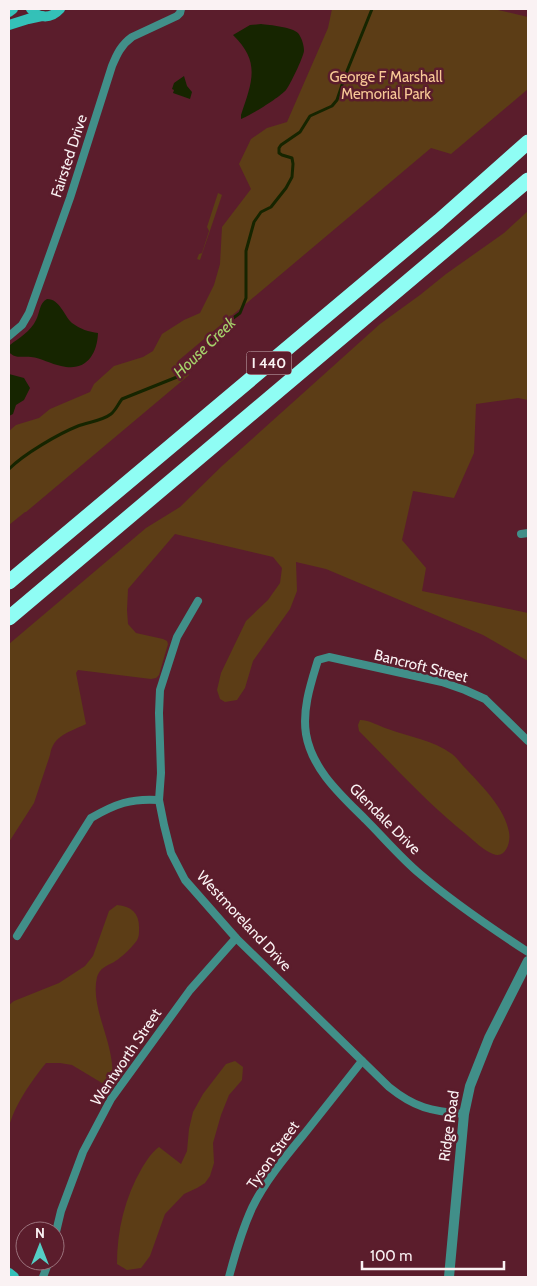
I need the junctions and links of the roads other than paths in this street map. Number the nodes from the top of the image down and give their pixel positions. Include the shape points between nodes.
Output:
1 (13, 9) edge
2 (31, 9) edge
3 (60, 9) edge
4 (181, 9) edge
5 (9, 12) edge
6 (42, 16) junction
7 (9, 25) edge
8 (528, 142) edge
9 (526, 183) edge
10 (9, 336) edge
11 (9, 582) edge
12 (198, 601) dead end
13 (9, 618) edge
14 (321, 659) joint
15 (528, 741) edge
16 (160, 800) junction
17 (17, 936) dead end
18 (236, 938) junction
19 (528, 952) edge
20 (528, 962) edge
21 (362, 1061) junction
22 (464, 1114) junction
23 (59, 1221) edge
24 (9, 1273) edge
25 (14, 1277) edge
26 (229, 1277) edge
27 (449, 1277) edge

1 - 5 main road
2 - 6 main road
3 - 6 main road via 51,16
4 - 10 street, Fairsted Drive via 177,16 132,37 119,50 29,313 22,325
6 - 7 main road
8 - 11 highway, I 440 via 439,221
9 - 13 highway, I 440
12 - 16 street, Westmoreland Drive via 177,637 160,690
14 - 15 street, Bancroft Street via 329,656 465,690 485,699
14 - 19 street, Glendale Drive via 308,692 306,734 311,753 322,773 419,873 476,918
16 - 17 street via 127,801 91,818
16 - 18 street, Westmoreland Drive via 171,853 185,880
18 - 21 street, Westmoreland Drive
18 - 23 street, Wentworth Street via 190,990 111,1099 83,1152
20 - 22 street, Ridge Road via 489,1038 470,1086
21 - 22 street, Westmoreland Drive via 402,1098 416,1106
21 - 26 street, Tyson Street via 288,1153 253,1207
22 - 27 street, Ridge Road
24 - 25 main road

